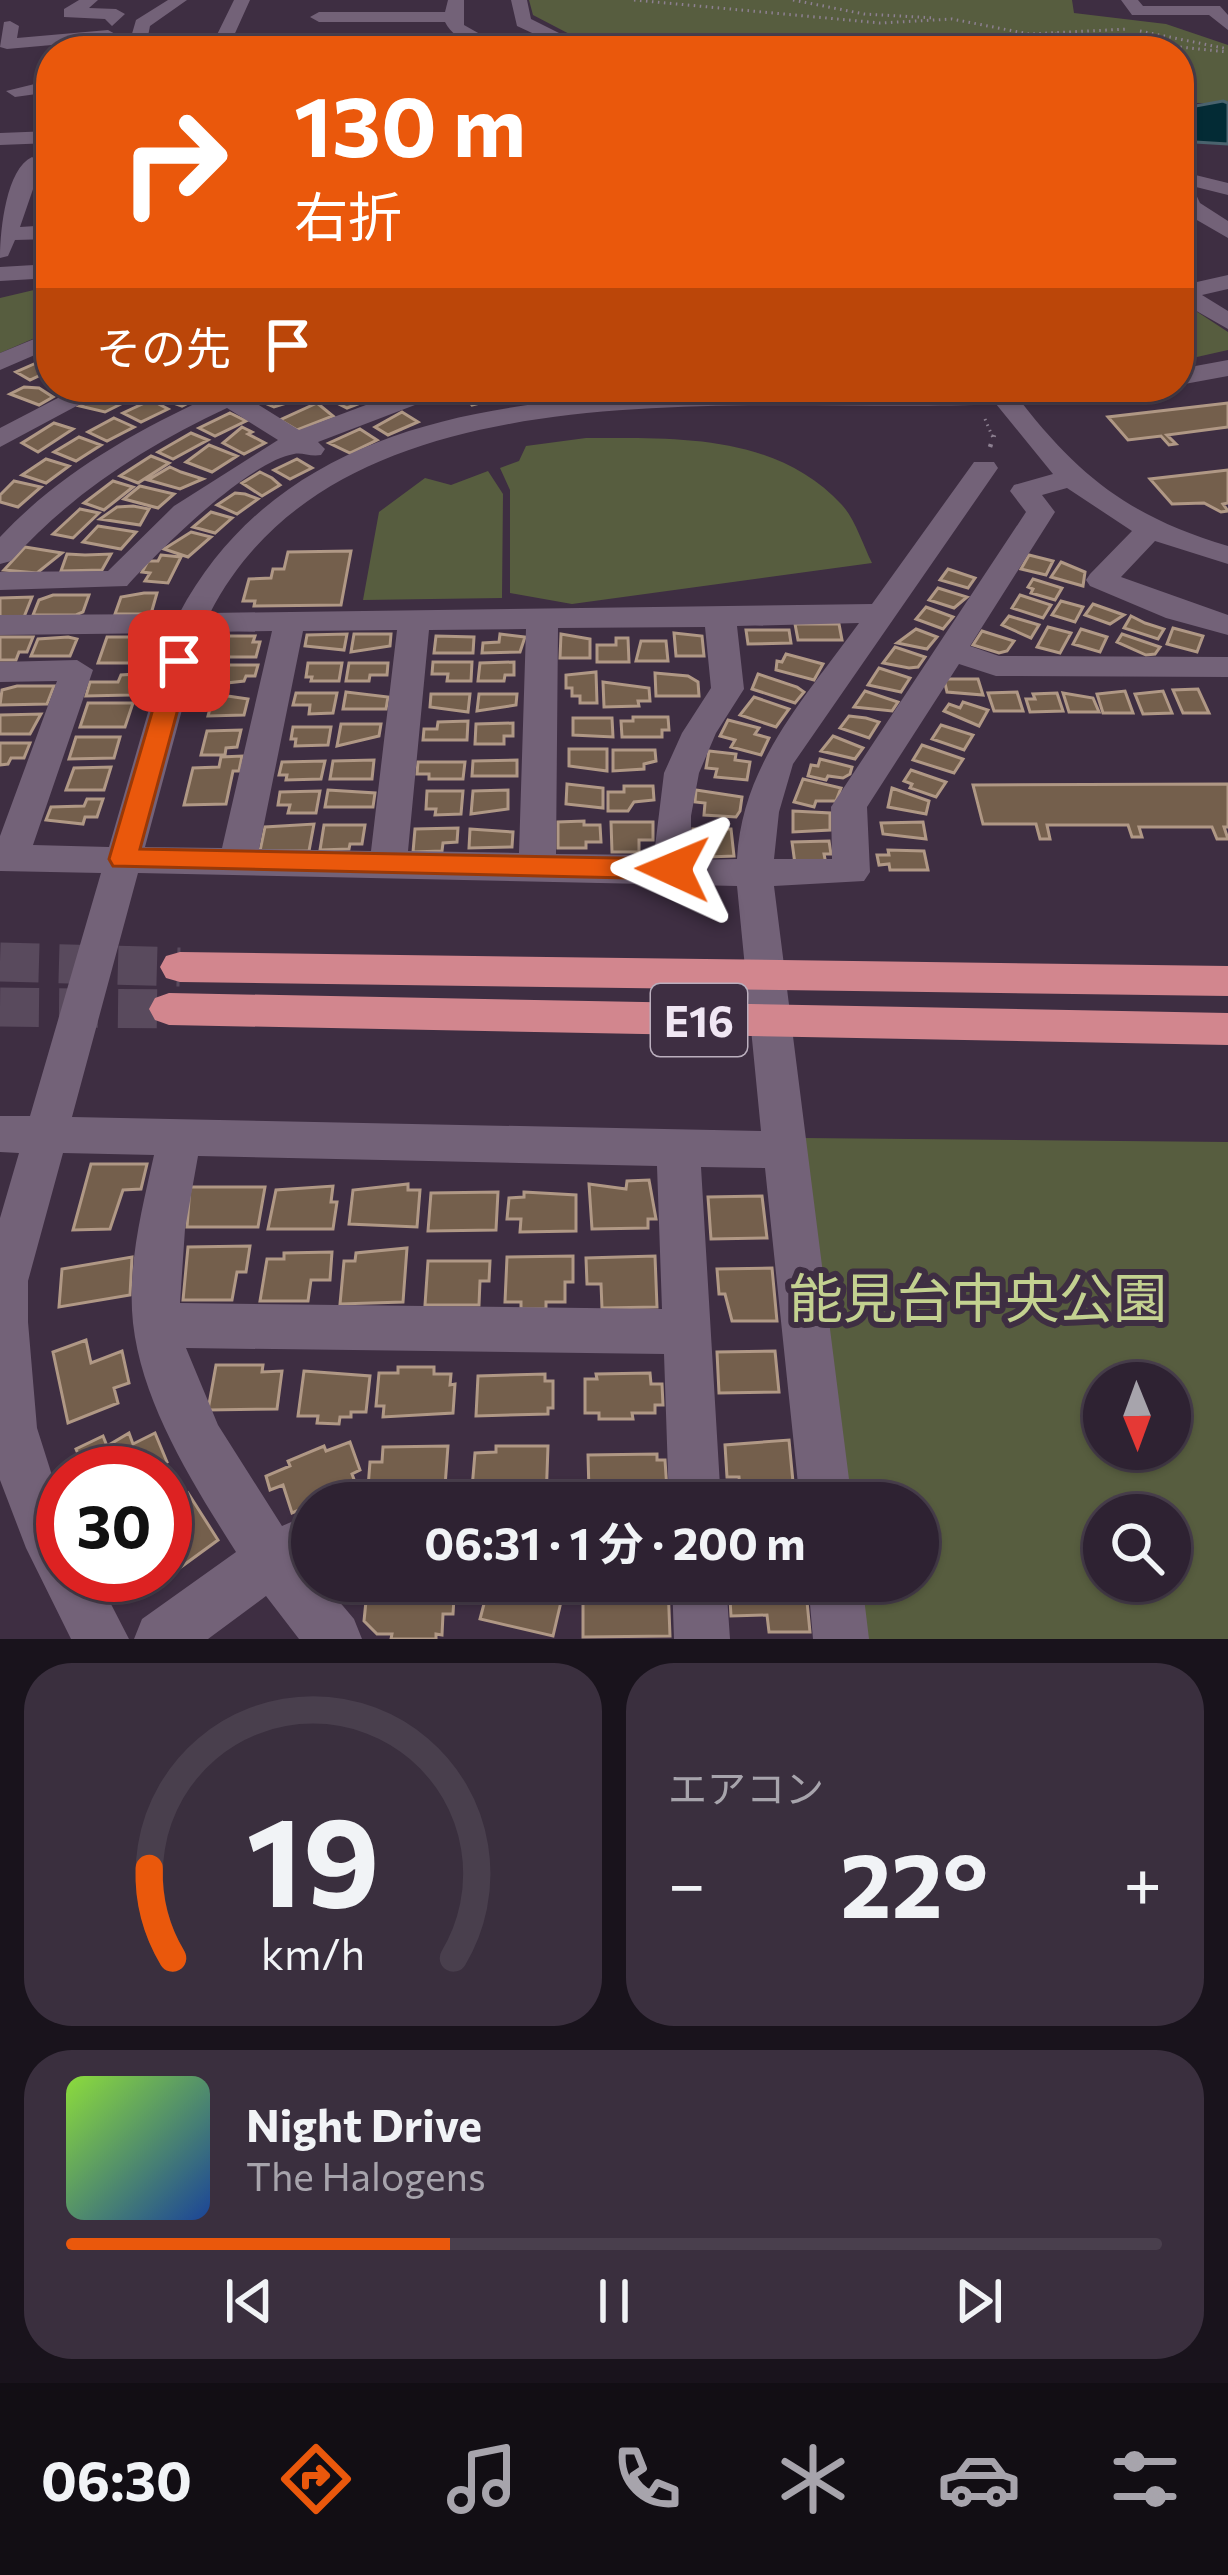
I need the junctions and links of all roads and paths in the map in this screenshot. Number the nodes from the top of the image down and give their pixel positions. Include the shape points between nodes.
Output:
1 (90, 0) edge
2 (179, 0) edge
3 (242, 0) edge
4 (519, 0) edge
5 (634, 0) edge
6 (793, 0) edge
7 (1130, 0) edge
8 (721, 3) edge
9 (454, 8) edge
10 (1221, 10) edge
11 (70, 13) junction
12 (319, 17) edge
13 (952, 19) junction
14 (6, 20) edge
15 (1228, 25) edge
16 (1036, 34) joint
17 (1050, 34) junction
18 (114, 36) edge
19 (139, 36) edge
20 (225, 36) edge
21 (472, 36) edge
22 (553, 36) edge
23 (1071, 36) edge
24 (1161, 36) edge
25 (36, 42) edge
26 (1194, 43) edge
27 (1194, 48) edge
28 (1228, 51) edge
29 (36, 88) edge
30 (15, 92) dead end
31 (5, 133) edge
32 (36, 135) edge
33 (24, 164) edge
34 (1194, 182) edge
35 (1228, 189) edge
36 (10, 199) edge
37 (1194, 209) edge
38 (1228, 230) edge
39 (36, 234) edge
40 (2, 240) edge
41 (36, 272) edge
42 (0, 274) edge
43 (1228, 282) edge
44 (1194, 288) edge
45 (1194, 300) edge
46 (1228, 322) edge
47 (36, 346) edge
48 (0, 362) edge
49 (1228, 368) edge
50 (1194, 374) edge
51 (70, 402) edge
52 (211, 402) edge
53 (246, 402) edge
54 (391, 402) edge
55 (517, 402) edge
56 (586, 402) edge
57 (733, 402) edge
58 (996, 402) edge
59 (998, 402) edge
60 (0, 439) edge
61 (297, 441) junction
62 (984, 468) joint
63 (347, 472) junction
64 (1070, 478) junction
65 (1148, 531) junction
66 (0, 555) edge
67 (1228, 555) edge
68 (116, 580) junction
69 (0, 581) edge
70 (882, 613) junction
71 (719, 617) junction
72 (542, 619) junction
73 (290, 620) junction
74 (414, 620) junction
75 (190, 622) junction
76 (96, 624) junction
77 (0, 625) edge
78 (1228, 625) edge
79 (951, 650) junction
80 (1228, 667) edge
81 (77, 670) junction
82 (0, 672) edge
83 (5, 858) edge
84 (123, 859) junction
85 (237, 864) junction
86 (388, 866) junction
87 (537, 867) junction
88 (673, 869) junction
89 (755, 885) junction
90 (180, 967) tunnel mouth
91 (1228, 982) edge
92 (166, 1017) tunnel mouth
93 (1228, 1029) edge
94 (782, 1130) junction
95 (21, 1134) edge
96 (180, 1139) junction
97 (677, 1147) junction
98 (157, 1325) junction
99 (685, 1332) junction
100 (694, 1482) edge
101 (824, 1482) edge
102 (36, 1516) edge
103 (291, 1548) edge
104 (291, 1550) edge
105 (82, 1602) edge
106 (317, 1602) edge
107 (700, 1602) edge
108 (838, 1602) edge
109 (101, 1639) edge
110 (162, 1639) edge
111 (334, 1639) edge
112 (702, 1639) edge
113 (842, 1639) edge

1 - 11 street
2 - 19 street via 142,23
3 - 20 street
4 - 22 street via 523,22
5 - 8 path
6 - 13 path
7 - 10 street via 1138,11
8 - 13 path via 880,23
9 - 12 street via 388,26
9 - 21 street via 456,28
10 - 15 street
11 - 14 street via 44,29
11 - 18 street via 116,14
13 - 16 path
14 - 25 street via 5,44
16 - 17 path
17 - 23 path
17 - 24 path via 1130,29
26 - 28 path
27 - 28 path
29 - 30 street
31 - 32 street
31 - 33 street
33 - 36 street
34 - 35 street
36 - 40 street
37 - 38 street
39 - 40 street
41 - 42 street
43 - 44 street
45 - 46 street
47 - 48 street
49 - 50 street
51 - 60 street
52 - 66 street via 70,486
53 - 61 street
54 - 61 street
55 - 63 street
56 - 57 street
58 - 62 path
59 - 64 street
61 - 63 street
61 - 68 street via 170,518
62 - 70 street
63 - 75 street via 244,537 209,580
64 - 65 street
64 - 79 street via 1024,491 1041,512
65 - 67 street
65 - 78 street via 1101,580
68 - 69 street
68 - 76 street
70 - 71 street
70 - 89 street via 762,794
71 - 72 street
71 - 88 street via 728,689 676,777
72 - 74 street
72 - 87 street
73 - 74 street
73 - 75 street
73 - 85 street
74 - 86 street
75 - 76 street
75 - 84 street
76 - 77 street
76 - 81 street
79 - 80 street via 996,666
79 - 89 street via 849,807 851,872
81 - 82 street
81 - 83 street
83 - 84 street
84 - 85 street
84 - 95 street
85 - 86 street
86 - 87 street
87 - 88 street
88 - 89 street
89 - 94 street
90 - 91 highway, E16
92 - 93 highway, E16
94 - 97 street
94 - 101 street
95 - 96 street
95 - 102 street via 1,1355 11,1443
96 - 97 street
96 - 98 street via 157,1238
97 - 99 street
98 - 99 street
98 - 103 street via 174,1396
99 - 100 street
104 - 110 street
105 - 109 street
106 - 111 street
107 - 112 street
108 - 113 street

